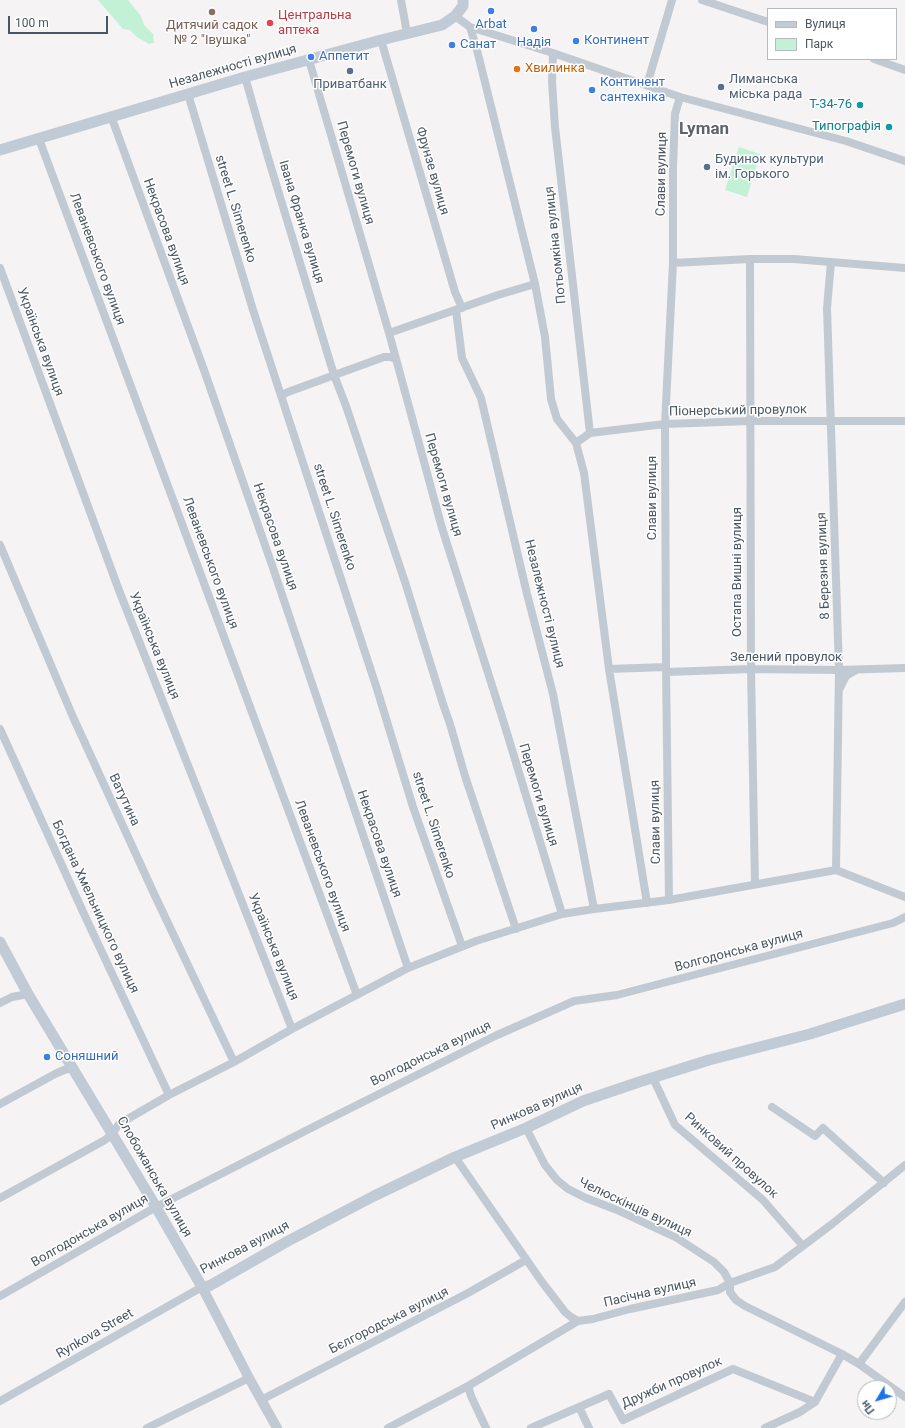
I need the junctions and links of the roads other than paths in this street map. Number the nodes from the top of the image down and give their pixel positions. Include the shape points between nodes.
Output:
1 (401, 0) edge
2 (463, 0) edge
3 (672, 0) edge
4 (702, 0) edge
5 (455, 16) junction
6 (767, 22) edge
7 (470, 27) junction
8 (407, 33) junction
9 (381, 40) junction
10 (553, 53) junction
11 (309, 60) junction
12 (877, 60) edge
13 (905, 70) edge
14 (245, 77) junction
15 (647, 85) junction
16 (188, 94) junction
17 (680, 97) junction
18 (111, 116) junction
19 (39, 139) junction
20 (0, 150) edge
21 (905, 161) edge
22 (750, 259) junction
23 (831, 262) junction
24 (673, 263) junction
25 (0, 268) edge
26 (905, 268) edge
27 (535, 284) junction
28 (459, 309) junction
29 (389, 333) junction
30 (395, 359) junction
31 (334, 375) junction
32 (282, 395) junction
33 (750, 421) junction
34 (905, 421) edge
35 (831, 422) junction
36 (665, 424) junction
37 (590, 433) junction
38 (576, 443) junction
39 (0, 545) edge
40 (838, 650) junction
41 (905, 668) edge
42 (609, 669) junction
43 (666, 669) junction
44 (751, 669) junction
45 (818, 669) junction
46 (859, 669) junction
47 (839, 670) junction
48 (838, 692) junction
49 (0, 729) edge
50 (836, 870) junction
51 (754, 884) junction
52 (905, 897) edge
53 (669, 900) junction
54 (647, 903) junction
55 (594, 909) junction
56 (562, 914) junction
57 (905, 917) edge
58 (516, 929) junction
59 (0, 942) edge
60 (462, 946) junction
61 (408, 968) junction
62 (28, 994) junction
63 (357, 995) junction
64 (0, 1003) edge
65 (905, 1004) edge
66 (292, 1029) junction
67 (234, 1062) junction
68 (72, 1068) junction
69 (652, 1078) junction
70 (169, 1094) junction
71 (0, 1104) edge
72 (772, 1107) dead end
73 (526, 1128) junction
74 (112, 1134) junction
75 (455, 1157) junction
76 (905, 1165) edge
77 (884, 1183) junction
78 (0, 1198) edge
79 (156, 1207) junction
80 (803, 1246) junction
81 (526, 1260) junction
82 (730, 1282) junction
83 (202, 1287) junction
84 (0, 1296) edge
85 (905, 1302) edge
86 (578, 1321) junction
87 (842, 1354) junction
88 (860, 1364) junction
89 (249, 1378) junction
90 (468, 1386) junction
91 (905, 1397) edge
92 (261, 1400) junction
93 (0, 1401) edge
94 (815, 1402) junction
95 (579, 1407) junction
96 (147, 1428) edge
97 (277, 1428) edge
98 (388, 1428) edge
99 (486, 1428) edge
100 (531, 1428) edge
101 (589, 1428) edge
102 (765, 1428) edge

1 - 8 street
2 - 5 main road via 463,6
3 - 15 street
4 - 6 street
5 - 7 street
5 - 8 main road, Незалежності вулиця via 442,25
7 - 10 street
7 - 27 street
8 - 9 main road, Незалежності вулиця
9 - 11 main road, Незалежності вулиця
9 - 28 street, Фрунзе вулиця
10 - 15 street
10 - 37 street, Потьомкіна вулиця via 555,127
11 - 14 main road, Незалежності вулиця
11 - 29 street, Перемоги вулиця
12 - 13 street
14 - 16 main road, Незалежності вулиця
14 - 31 street, Івана Франка вулиця
15 - 17 street
16 - 18 main road, Незалежності вулиця
16 - 32 street, street L. Simerenko via 235,253
17 - 21 street via 846,141
17 - 24 street, Слави вулиця via 675,114 673,160
18 - 19 main road, Незалежності вулиця
18 - 61 street, Некрасова вулиця via 204,370
19 - 20 main road, Незалежності вулиця
19 - 63 street, Леваневського вулиця
22 - 23 street
22 - 24 street
22 - 33 street, Остапа Вишні вулиця
23 - 26 street
23 - 35 street, 8 Березня вулиця via 827,308
24 - 36 street, Слави вулиця
25 - 66 street, Українська вулиця via 120,593
27 - 28 street
27 - 38 street via 551,399 557,419
28 - 29 street
28 - 55 street, Незалежності вулиця via 462,358 481,398 552,694
29 - 30 street, Перемоги вулиця
30 - 31 street via 384,357
30 - 56 street, Перемоги вулиця via 442,528
31 - 32 street
31 - 58 street, Івана Франка вулиця via 405,582
32 - 60 street, street L. Simerenko via 413,807
33 - 35 street, Піонерський провулок
33 - 36 street, Піонерський провулок
33 - 44 street, Остапа Вишні вулиця
34 - 35 street, Піонерський провулок
35 - 40 street, 8 Березня вулиця
36 - 37 street, Піонерський провулок
36 - 43 street, Слави вулиця
37 - 38 street, Піонерський провулок
38 - 42 street via 584,473
39 - 67 street, Ватутина via 76,724
40 - 45 street via 831,663 825,668
40 - 47 street, 8 Березня вулиця
41 - 46 street, Зелений провулок
42 - 43 street, Зелений провулок
42 - 54 street
43 - 44 street, Зелений провулок
43 - 53 street, Слави вулиця
44 - 45 street, Зелений провулок
44 - 51 street, Остапа Вишні вулиця
45 - 47 street, Зелений провулок
46 - 47 street, Зелений провулок
46 - 48 street via 846,676
47 - 48 street, 8 Березня вулиця
48 - 50 street, 8 Березня вулиця
49 - 70 street, Богдана Хмельницкого вулиця
50 - 51 street
50 - 52 street
51 - 53 street
53 - 54 street
54 - 55 street
55 - 56 street
56 - 58 street
57 - 79 street, Волгодонська вулиця via 893,923 624,993 574,1001 496,1036
58 - 60 street
59 - 62 main road, Слобожанська вулиця
60 - 61 street
61 - 63 street
62 - 64 street via 12,997
62 - 68 main road, Слобожанська вулиця
63 - 66 street
65 - 69 main road, Ринкова вулиця via 810,1034 709,1060
66 - 67 street
67 - 70 street
68 - 71 street via 59,1072
68 - 74 main road, Слобожанська вулиця
69 - 73 main road, Ринкова вулиця via 583,1101
69 - 80 street, Ринковий провулок via 676,1125 764,1200
70 - 74 street via 119,1124
72 - 77 street via 815,1136 823,1128
73 - 75 main road, Ринкова вулиця
73 - 82 street, Челюскінців вулиця via 546,1165 557,1180 568,1189 677,1238 714,1262
74 - 78 street
74 - 79 main road, Слобожанська вулиця
75 - 81 street
75 - 83 main road, Ринкова вулиця via 374,1196 218,1281
76 - 77 street, Пасічна вулиця
77 - 80 street, Пасічна вулиця
79 - 83 main road, Слобожанська вулиця
79 - 84 street, Волгодонська вулиця
80 - 82 street, Пасічна вулиця via 775,1267
81 - 86 street via 562,1308
81 - 92 street, Бєлгородська вулиця via 468,1293
82 - 86 street, Пасічна вулиця via 718,1290
82 - 87 street, Челюскінців вулиця via 730,1292 745,1306
83 - 89 street, Слобожанська вулиця
83 - 93 street, Rynkova Street
85 - 88 street
86 - 90 street, Пасічна вулиця
87 - 88 street, Челюскінців вулиця
87 - 94 street
88 - 91 street, Челюскінців вулиця
89 - 92 street, Слобожанська вулиця
89 - 96 street
90 - 98 street, Пасічна вулиця
90 - 99 street
92 - 97 street, Слобожанська вулиця
94 - 95 street, Дружби провулок via 733,1369 623,1420 609,1394
94 - 102 street
95 - 100 street, Дружби провулок
95 - 101 street

